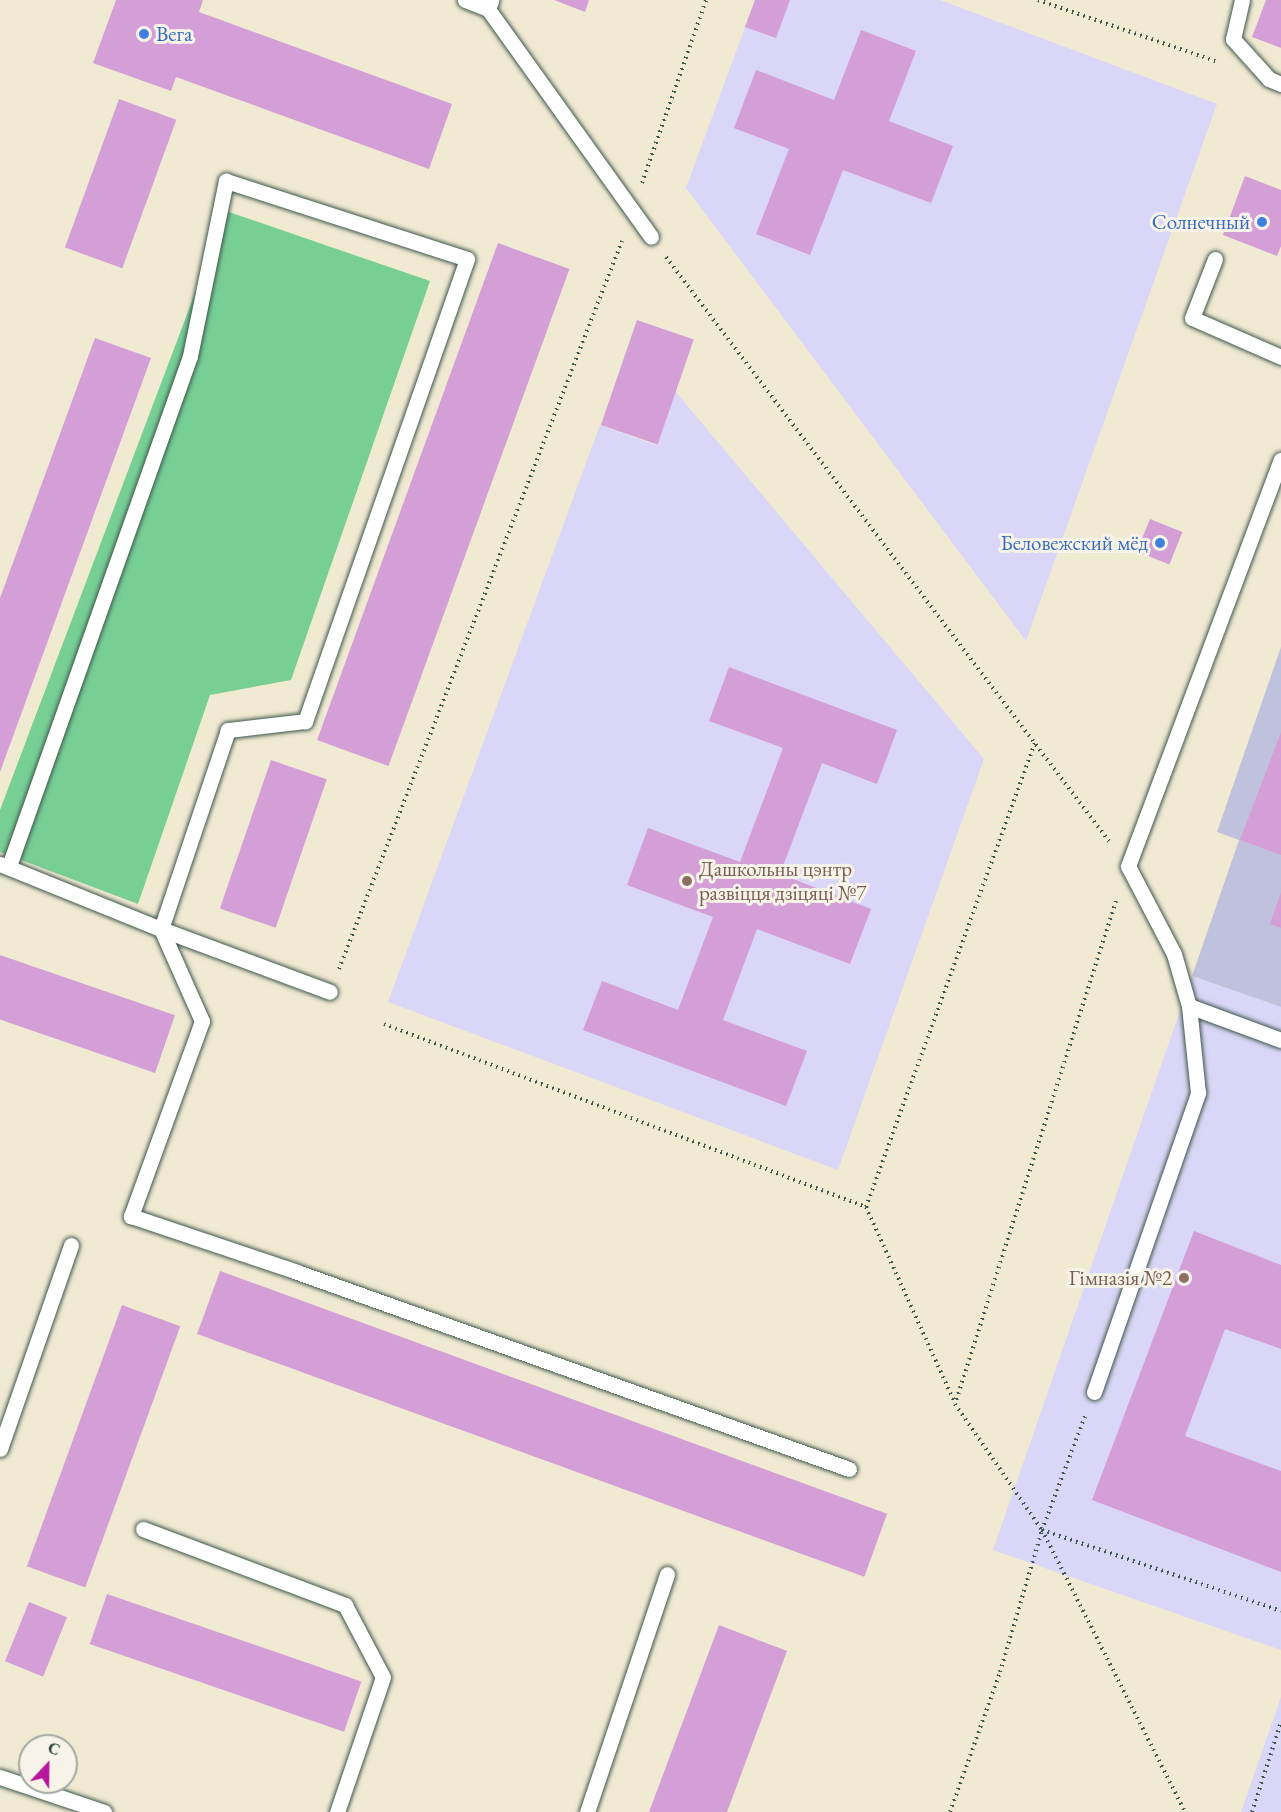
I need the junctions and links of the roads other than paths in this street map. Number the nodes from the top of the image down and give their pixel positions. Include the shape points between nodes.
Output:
1 (465, 0) edge
2 (1242, 0) edge
3 (490, 4) edge
4 (1281, 84) edge
5 (651, 237) road end
6 (1215, 259) dead end
7 (1281, 357) edge
8 (1281, 460) edge
9 (1277, 481) edge
10 (4, 865) edge
11 (160, 929) junction
12 (330, 992) road end
13 (1189, 1005) junction
14 (1281, 1040) edge
15 (71, 1245) dead end
16 (1094, 1392) road end
17 (0, 1449) edge
18 (849, 1469) dead end
19 (143, 1529) dead end
20 (667, 1574) dead end
21 (0, 1778) edge
22 (104, 1812) edge
23 (337, 1812) edge
24 (587, 1812) edge

1 - 3 lane
2 - 4 lane via 1233,39 1269,80
3 - 5 lane
6 - 7 lane via 1192,318
8 - 9 lane
9 - 13 lane via 1128,866 1174,954
10 - 11 lane
10 - 11 lane via 190,356 226,181 467,260 305,721 228,730
11 - 12 lane
11 - 18 lane via 201,1021 130,1216
13 - 14 lane
13 - 16 lane via 1198,1093
15 - 17 lane
19 - 23 lane via 345,1605 383,1677
20 - 24 lane
21 - 22 lane

